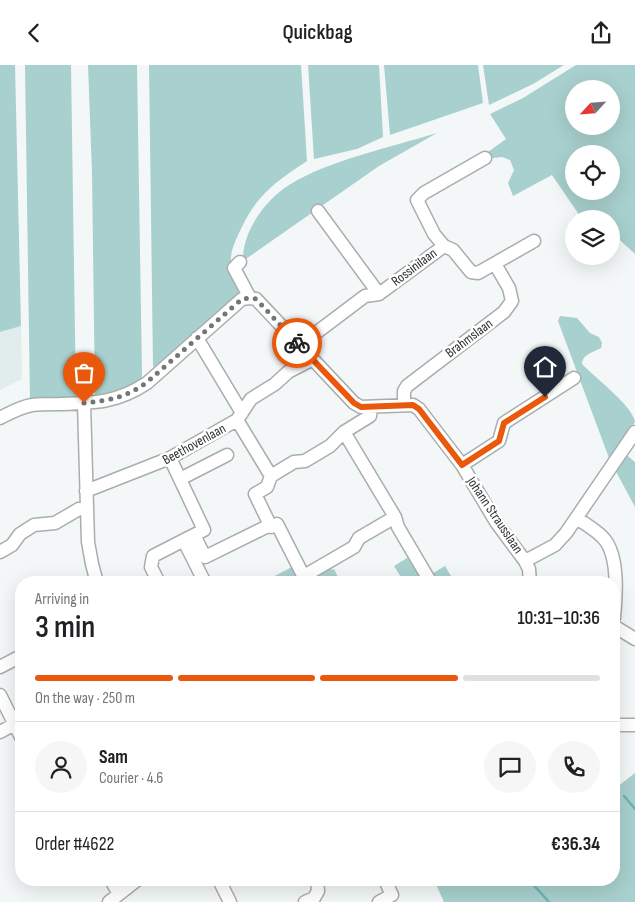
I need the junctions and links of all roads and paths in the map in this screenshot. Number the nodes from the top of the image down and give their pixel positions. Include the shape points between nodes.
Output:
1 (485, 158) dead end
2 (318, 211) dead end
3 (534, 241) dead end
4 (444, 246) junction
5 (240, 262) dead end
6 (495, 264) junction
7 (379, 294) junction
8 (250, 298) junction
9 (197, 338) junction
10 (300, 345) junction
11 (312, 359) junction
12 (574, 378) dead end
13 (84, 403) junction
14 (404, 405) junction
15 (371, 407) junction
16 (239, 416) junction
17 (0, 418) edge
18 (344, 432) junction
19 (635, 432) edge
20 (227, 455) dead end
21 (170, 458) junction
22 (462, 465) junction
23 (271, 476) junction
24 (180, 479) junction
25 (86, 491) junction
26 (86, 508) junction
27 (395, 517) junction
28 (577, 518) junction
29 (270, 525) junction
30 (189, 538) junction
31 (0, 552) edge
32 (525, 561) junction
33 (96, 576) edge
34 (156, 576) edge
35 (203, 576) edge
36 (304, 576) edge
37 (310, 576) edge
38 (426, 576) edge
39 (530, 576) edge
40 (615, 576) edge
41 (620, 630) edge
42 (635, 639) edge
43 (15, 659) edge
44 (0, 667) edge
45 (0, 695) edge
46 (15, 724) joint
47 (620, 725) edge
48 (635, 725) edge
49 (0, 732) edge
50 (129, 886) edge
51 (222, 886) edge
52 (388, 886) edge
53 (320, 891) edge
54 (114, 898) edge
55 (230, 902) edge
56 (305, 902) edge
57 (379, 902) edge

1 - 4 street, Rossinilaan via 417,200 434,234
2 - 7 street
3 - 6 street
4 - 6 street via 453,250 471,272 478,273
4 - 7 street, Rossinilaan
5 - 8 street via 234,268
6 - 14 street, Brahmslaan via 512,301 504,312 406,386
7 - 10 street, Rossinilaan via 366,296
8 - 9 street via 242,299
8 - 10 street via 256,299
9 - 13 street via 133,392 118,398
9 - 16 street
10 - 11 street
11 - 15 street via 354,403
11 - 16 street, Beethovenlaan via 251,399
12 - 22 street via 504,423 499,441
13 - 17 street via 34,405
13 - 25 street
14 - 15 street
14 - 22 street, Johann Strausslaan via 419,409
15 - 18 street via 370,416
16 - 21 street, Beethovenlaan
16 - 23 street
18 - 23 street via 330,446
18 - 27 street
19 - 28 street
20 - 24 street, Beethovenlaan
21 - 24 street
21 - 25 street, Beethovenlaan
22 - 32 street, Johann Strausslaan via 496,522
23 - 29 street via 267,487 255,495
24 - 30 street via 204,530
25 - 26 street
26 - 31 street via 55,523 34,525
26 - 33 street via 88,542
27 - 37 street via 359,538 354,547
27 - 38 street
28 - 32 street via 555,545
28 - 40 street via 605,540 611,552
29 - 30 street via 206,557
29 - 36 street via 277,524
30 - 34 street via 153,556 151,567
30 - 35 street
32 - 39 street, Johann Strausslaan
41 - 42 street
43 - 44 street
45 - 46 street
46 - 49 street
47 - 48 street
50 - 54 street
51 - 55 street
52 - 57 street via 392,895
53 - 56 street

